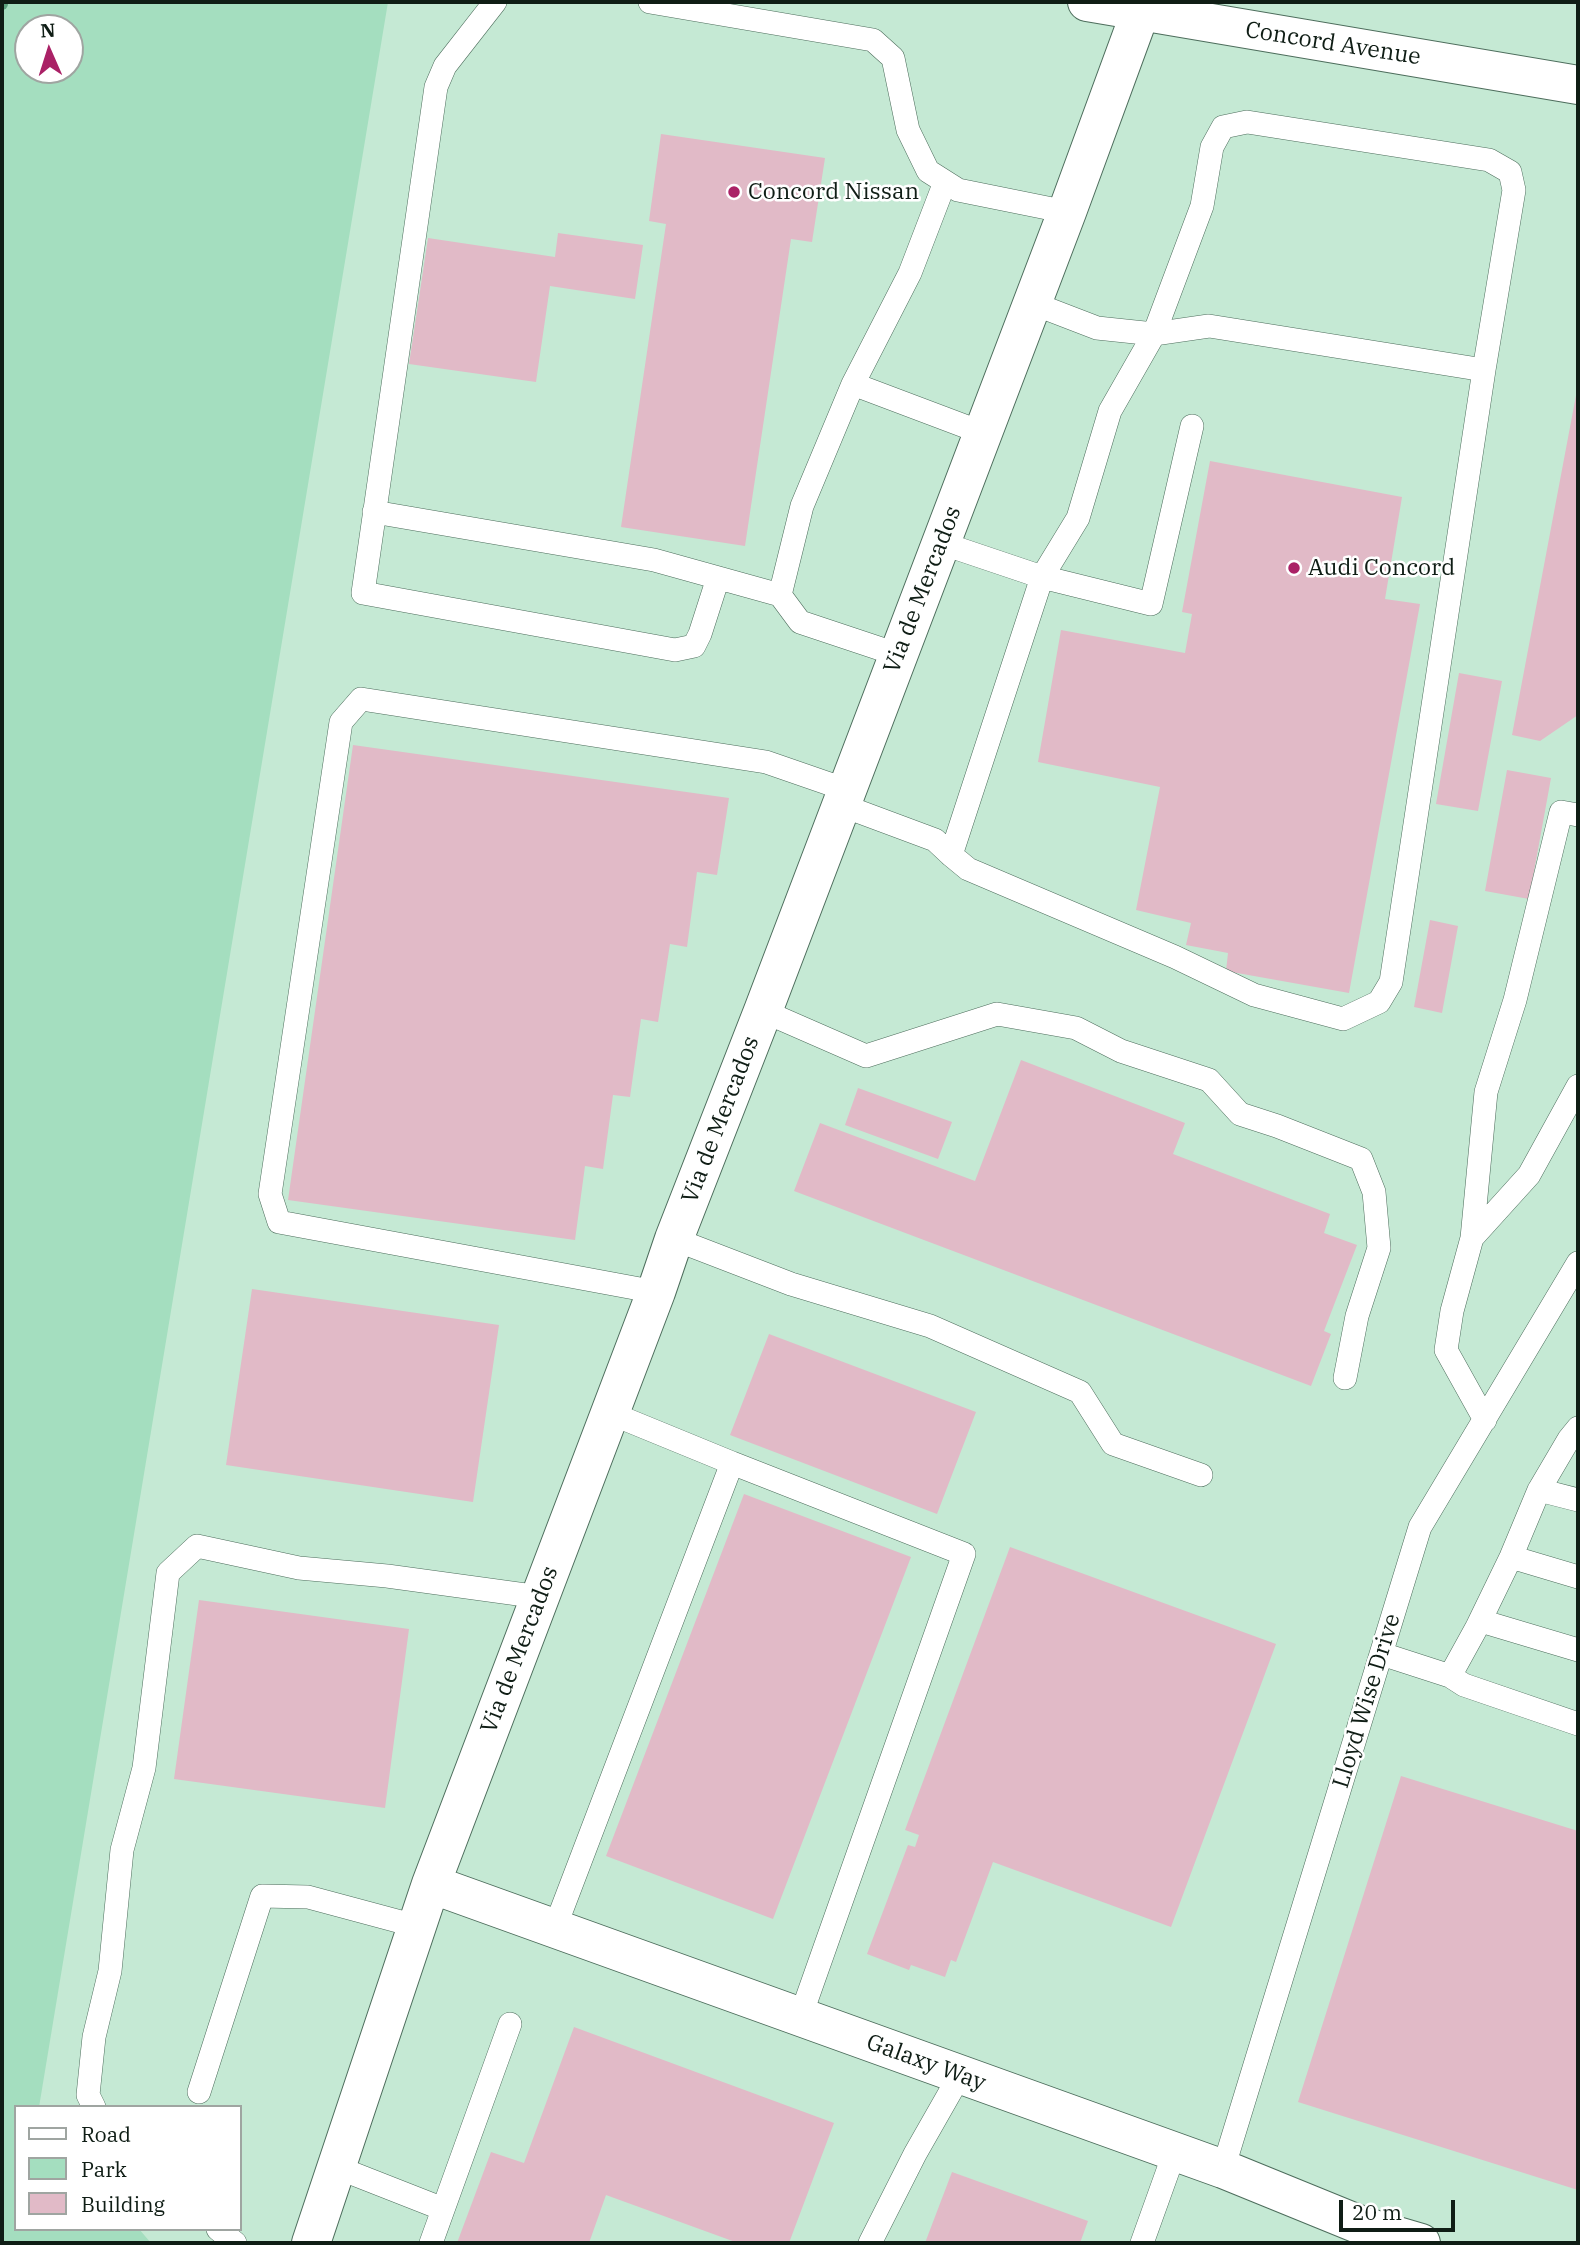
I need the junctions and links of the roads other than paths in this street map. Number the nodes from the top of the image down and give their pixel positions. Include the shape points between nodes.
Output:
1 (495, 2) edge
2 (650, 2) edge
3 (1087, 2) edge
4 (1143, 7) edge
5 (1578, 85) edge
6 (945, 182) junction
7 (1067, 212) junction
8 (1032, 303) junction
9 (1154, 334) junction
10 (1484, 370) junction
11 (853, 384) junction
12 (1192, 426) dead end
13 (983, 433) junction
14 (374, 512) junction
15 (941, 543) junction
16 (1042, 577) junction
17 (718, 578) junction
18 (780, 596) junction
19 (898, 655) junction
20 (844, 798) junction
21 (1578, 815) edge
22 (951, 855) junction
23 (763, 1011) junction
24 (1578, 1086) edge
25 (1472, 1238) junction
26 (674, 1239) junction
27 (1578, 1264) edge
28 (656, 1292) junction
29 (1345, 1378) dead end
30 (610, 1413) junction
31 (1485, 1420) junction
32 (1578, 1429) edge
33 (733, 1463) junction
34 (1201, 1475) dead end
35 (1539, 1490) junction
36 (1578, 1500) edge
37 (1511, 1557) junction
38 (1578, 1577) edge
39 (540, 1597) junction
40 (1480, 1621) junction
41 (1578, 1650) edge
42 (1382, 1654) junction
43 (1450, 1676) junction
44 (1578, 1724) edge
45 (430, 1884) junction
46 (416, 1926) junction
47 (554, 1930) junction
48 (800, 2018) junction
49 (510, 2024) dead end
50 (960, 2075) junction
51 (199, 2092) dead end
52 (93, 2105) edge
53 (1175, 2151) junction
54 (336, 2167) junction
55 (1223, 2169) junction
56 (443, 2209) junction
57 (220, 2231) edge
58 (1360, 2235) edge
59 (235, 2243) edge
60 (311, 2243) edge
61 (431, 2243) edge
62 (870, 2243) edge
63 (1142, 2243) edge
64 (1421, 2243) edge

1 - 14 lane via 445,66 436,87
2 - 6 lane via 873,40 893,58 908,130 928,171
3 - 4 street, Concord Avenue
4 - 5 street, Concord Avenue
4 - 7 street, Via de Mercados
6 - 7 lane via 958,190
6 - 11 lane via 909,273
7 - 8 street, Via de Mercados
8 - 9 lane via 1097,328
8 - 13 street, Via de Mercados
9 - 10 lane via 1209,327
9 - 10 lane via 1202,206 1212,147 1223,127 1247,122 1489,160 1510,172 1514,190
9 - 16 lane via 1110,411 1078,518
10 - 22 lane via 1391,982 1379,1002 1343,1019 1254,995 968,869
11 - 13 lane
11 - 18 lane via 802,506
12 - 16 lane via 1151,604
13 - 15 street, Via de Mercados
14 - 17 lane via 654,560
14 - 17 lane via 363,593 675,650 694,646
15 - 16 lane
15 - 19 street, Via de Mercados
16 - 22 lane
17 - 18 lane
18 - 19 lane via 800,622
19 - 20 street, Via de Mercados
20 - 22 lane via 935,840
20 - 23 street, Via de Mercados
20 - 28 lane via 766,762 361,699 341,722 270,1194 279,1222
21 - 25 lane via 1561,812 1515,1000 1486,1092
23 - 26 street, Via de Mercados
23 - 29 lane via 866,1056 997,1014 1076,1028 1121,1051 1209,1080 1240,1114 1361,1159 1374,1192 1379,1248 1357,1316
24 - 25 lane via 1529,1175
25 - 31 lane via 1451,1311 1447,1350
26 - 28 street, Via de Mercados
26 - 34 lane via 791,1284 930,1326 1080,1392 1113,1444
27 - 31 lane, Lloyd Wise Drive
28 - 30 street, Via de Mercados
30 - 33 lane
30 - 39 street, Via de Mercados
31 - 42 lane, Lloyd Wise Drive via 1420,1527
32 - 35 lane
33 - 47 lane
33 - 48 lane via 964,1554
35 - 36 lane
35 - 37 lane
37 - 38 lane
37 - 40 lane
39 - 45 street, Via de Mercados
39 - 52 lane via 299,1568 197,1546 168,1573 144,1768 121,1850 110,1971 94,2036 88,2095
40 - 41 lane
40 - 43 lane
42 - 43 lane
42 - 55 lane, Lloyd Wise Drive
43 - 44 lane via 1464,1685
45 - 46 street, Via de Mercados
45 - 47 street, Galaxy Way
46 - 51 lane via 308,1897 262,1896
46 - 54 street, Via de Mercados
47 - 48 street, Galaxy Way
48 - 50 street, Galaxy Way
49 - 56 lane
50 - 53 street, Galaxy Way
50 - 62 lane
53 - 55 street, Galaxy Way
53 - 63 lane
54 - 56 lane
54 - 60 street, Via de Mercados
55 - 58 street, Galaxy Way
56 - 61 lane
57 - 59 lane
58 - 64 street, Galaxy Way

